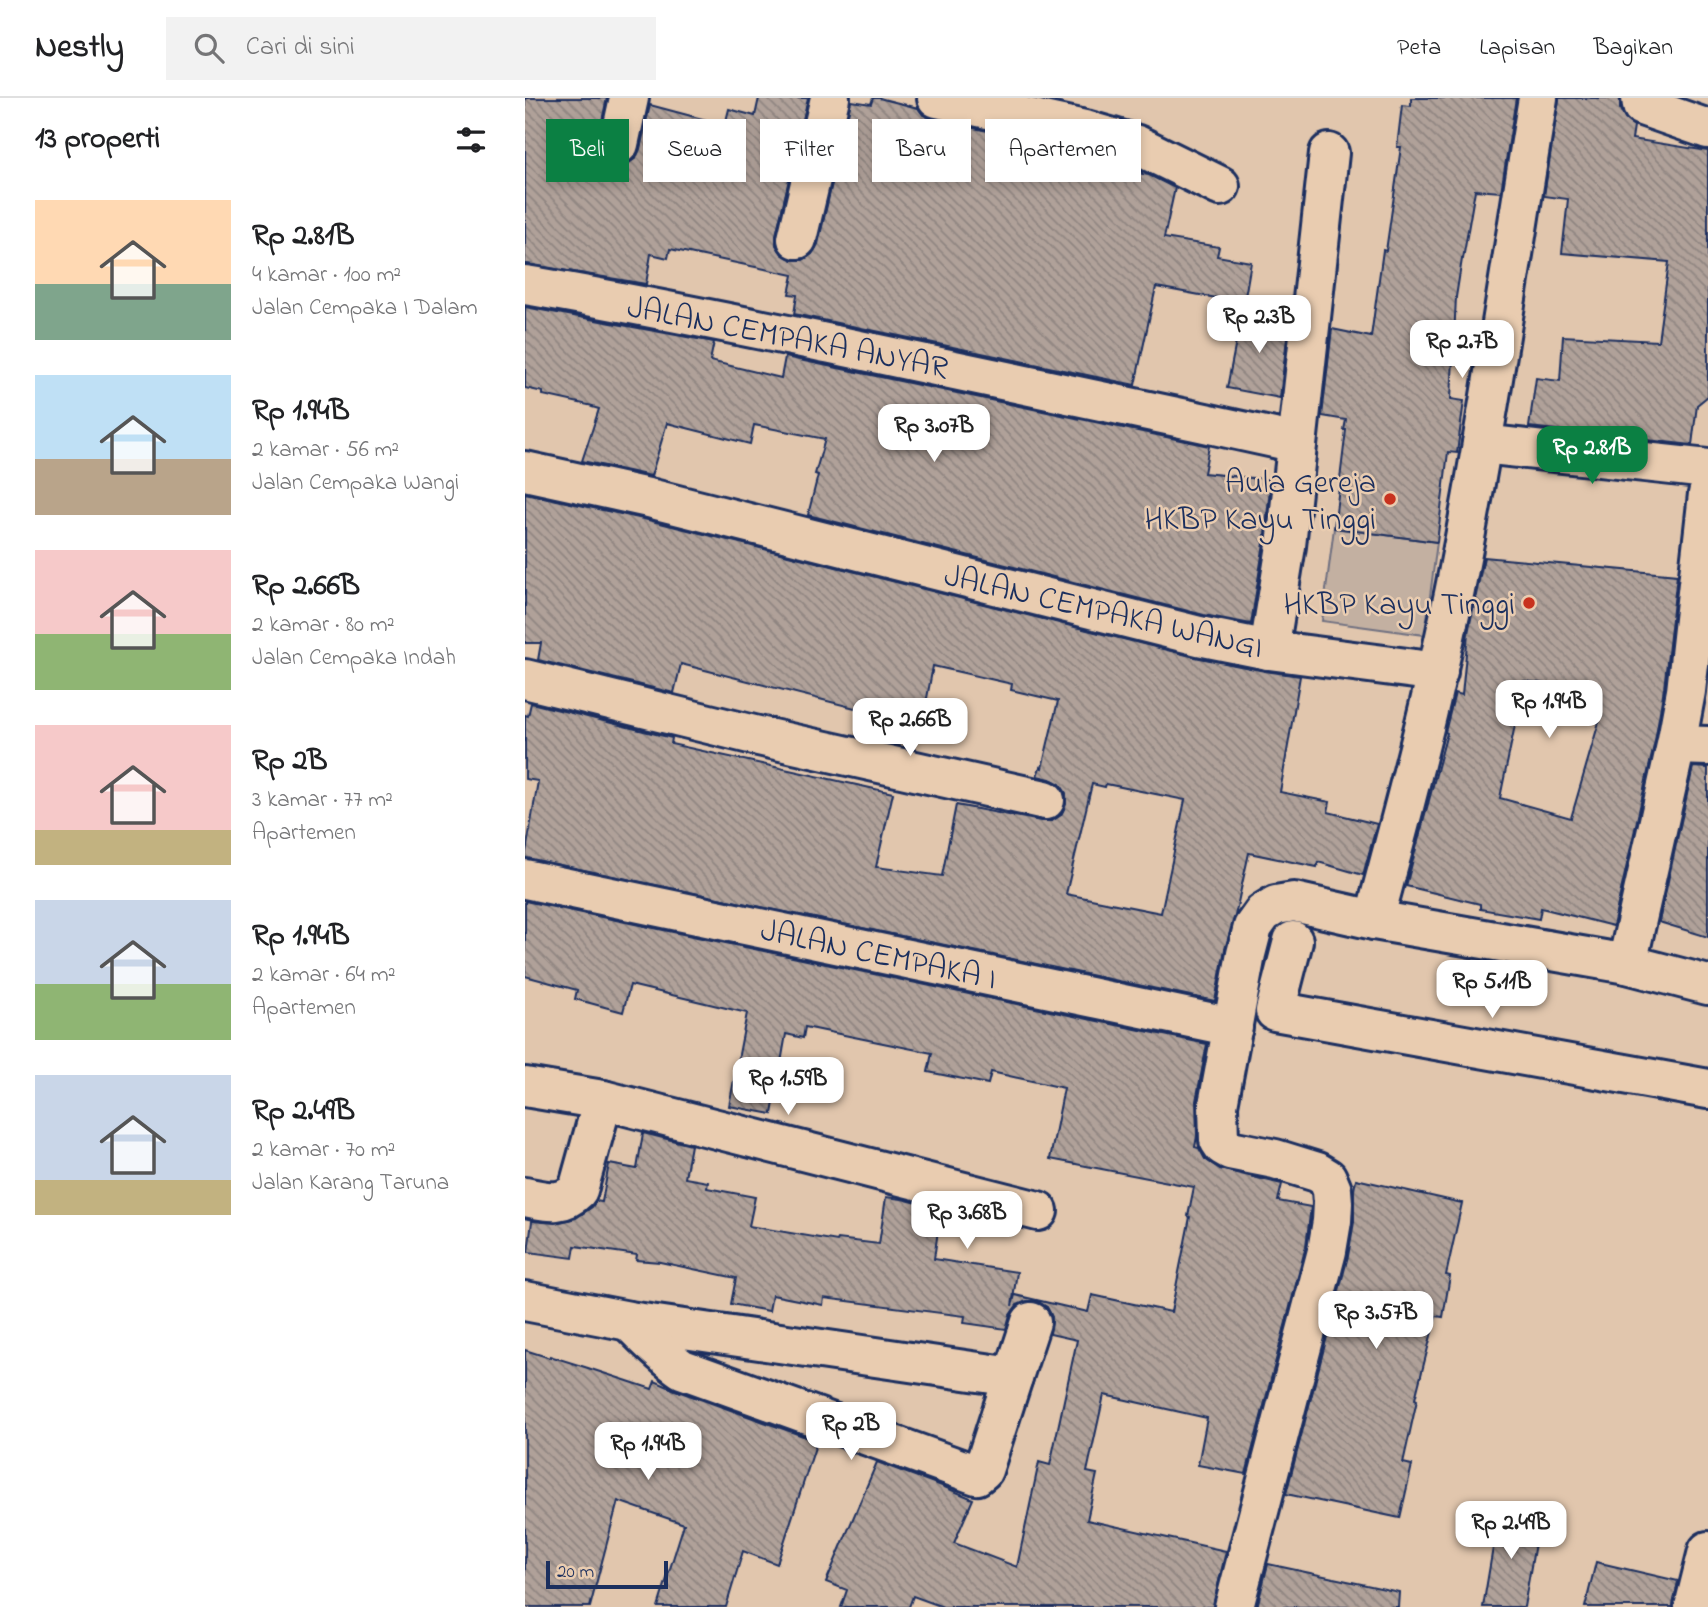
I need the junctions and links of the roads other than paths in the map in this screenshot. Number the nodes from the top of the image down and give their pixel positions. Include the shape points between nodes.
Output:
1 (629, 98) edge
2 (829, 98) edge
3 (937, 98) edge
4 (1538, 98) edge
5 (1642, 102) edge
6 (624, 119) edge
7 (1708, 130) edge
8 (1329, 153) dead end
9 (1220, 186) dead end
10 (797, 239) dead end
11 (525, 285) edge
12 (1297, 443) junction
13 (1482, 444) junction
14 (1708, 469) edge
15 (525, 471) edge
16 (1708, 494) edge
17 (1269, 650) junction
18 (1438, 672) junction
19 (525, 679) edge
20 (1692, 746) edge
21 (1045, 800) dead end
22 (525, 879) edge
23 (1374, 919) junction
24 (1293, 940) dead end
25 (1627, 964) junction
26 (1708, 985) edge
27 (1233, 1027) junction
28 (525, 1087) edge
29 (1708, 1089) edge
30 (603, 1100) junction
31 (525, 1197) edge
32 (1038, 1212) dead end
33 (525, 1301) edge
34 (629, 1321) junction
35 (1031, 1322) dead end
36 (1013, 1377) junction
37 (1708, 1551) edge
38 (1234, 1607) edge
39 (1694, 1607) edge

1 - 6 street
2 - 10 street
3 - 9 street via 1137,145
4 - 13 street
5 - 7 street
8 - 12 street
11 - 12 street, JALAN CEMPAKA ANYAR via 886,355
12 - 17 street
13 - 14 street
13 - 18 street
15 - 17 street, JALAN CEMPAKA WANGI
16 - 20 street via 1686,691
17 - 18 street, JALAN CEMPAKA WANGI
18 - 23 street
19 - 21 street
20 - 25 street
22 - 27 street, JALAN CEMPAKA I
23 - 25 street
23 - 27 street via 1294,902 1263,913 1253,927
24 - 29 street via 1275,1011
25 - 26 street
27 - 38 street via 1218,1105 1219,1140 1230,1150 1317,1172 1327,1178 1332,1190 1327,1251
28 - 30 street
30 - 31 street via 578,1190 558,1202
30 - 32 street
33 - 34 street
34 - 36 street
34 - 36 street via 682,1369 977,1475 983,1470
35 - 36 street
37 - 39 street

